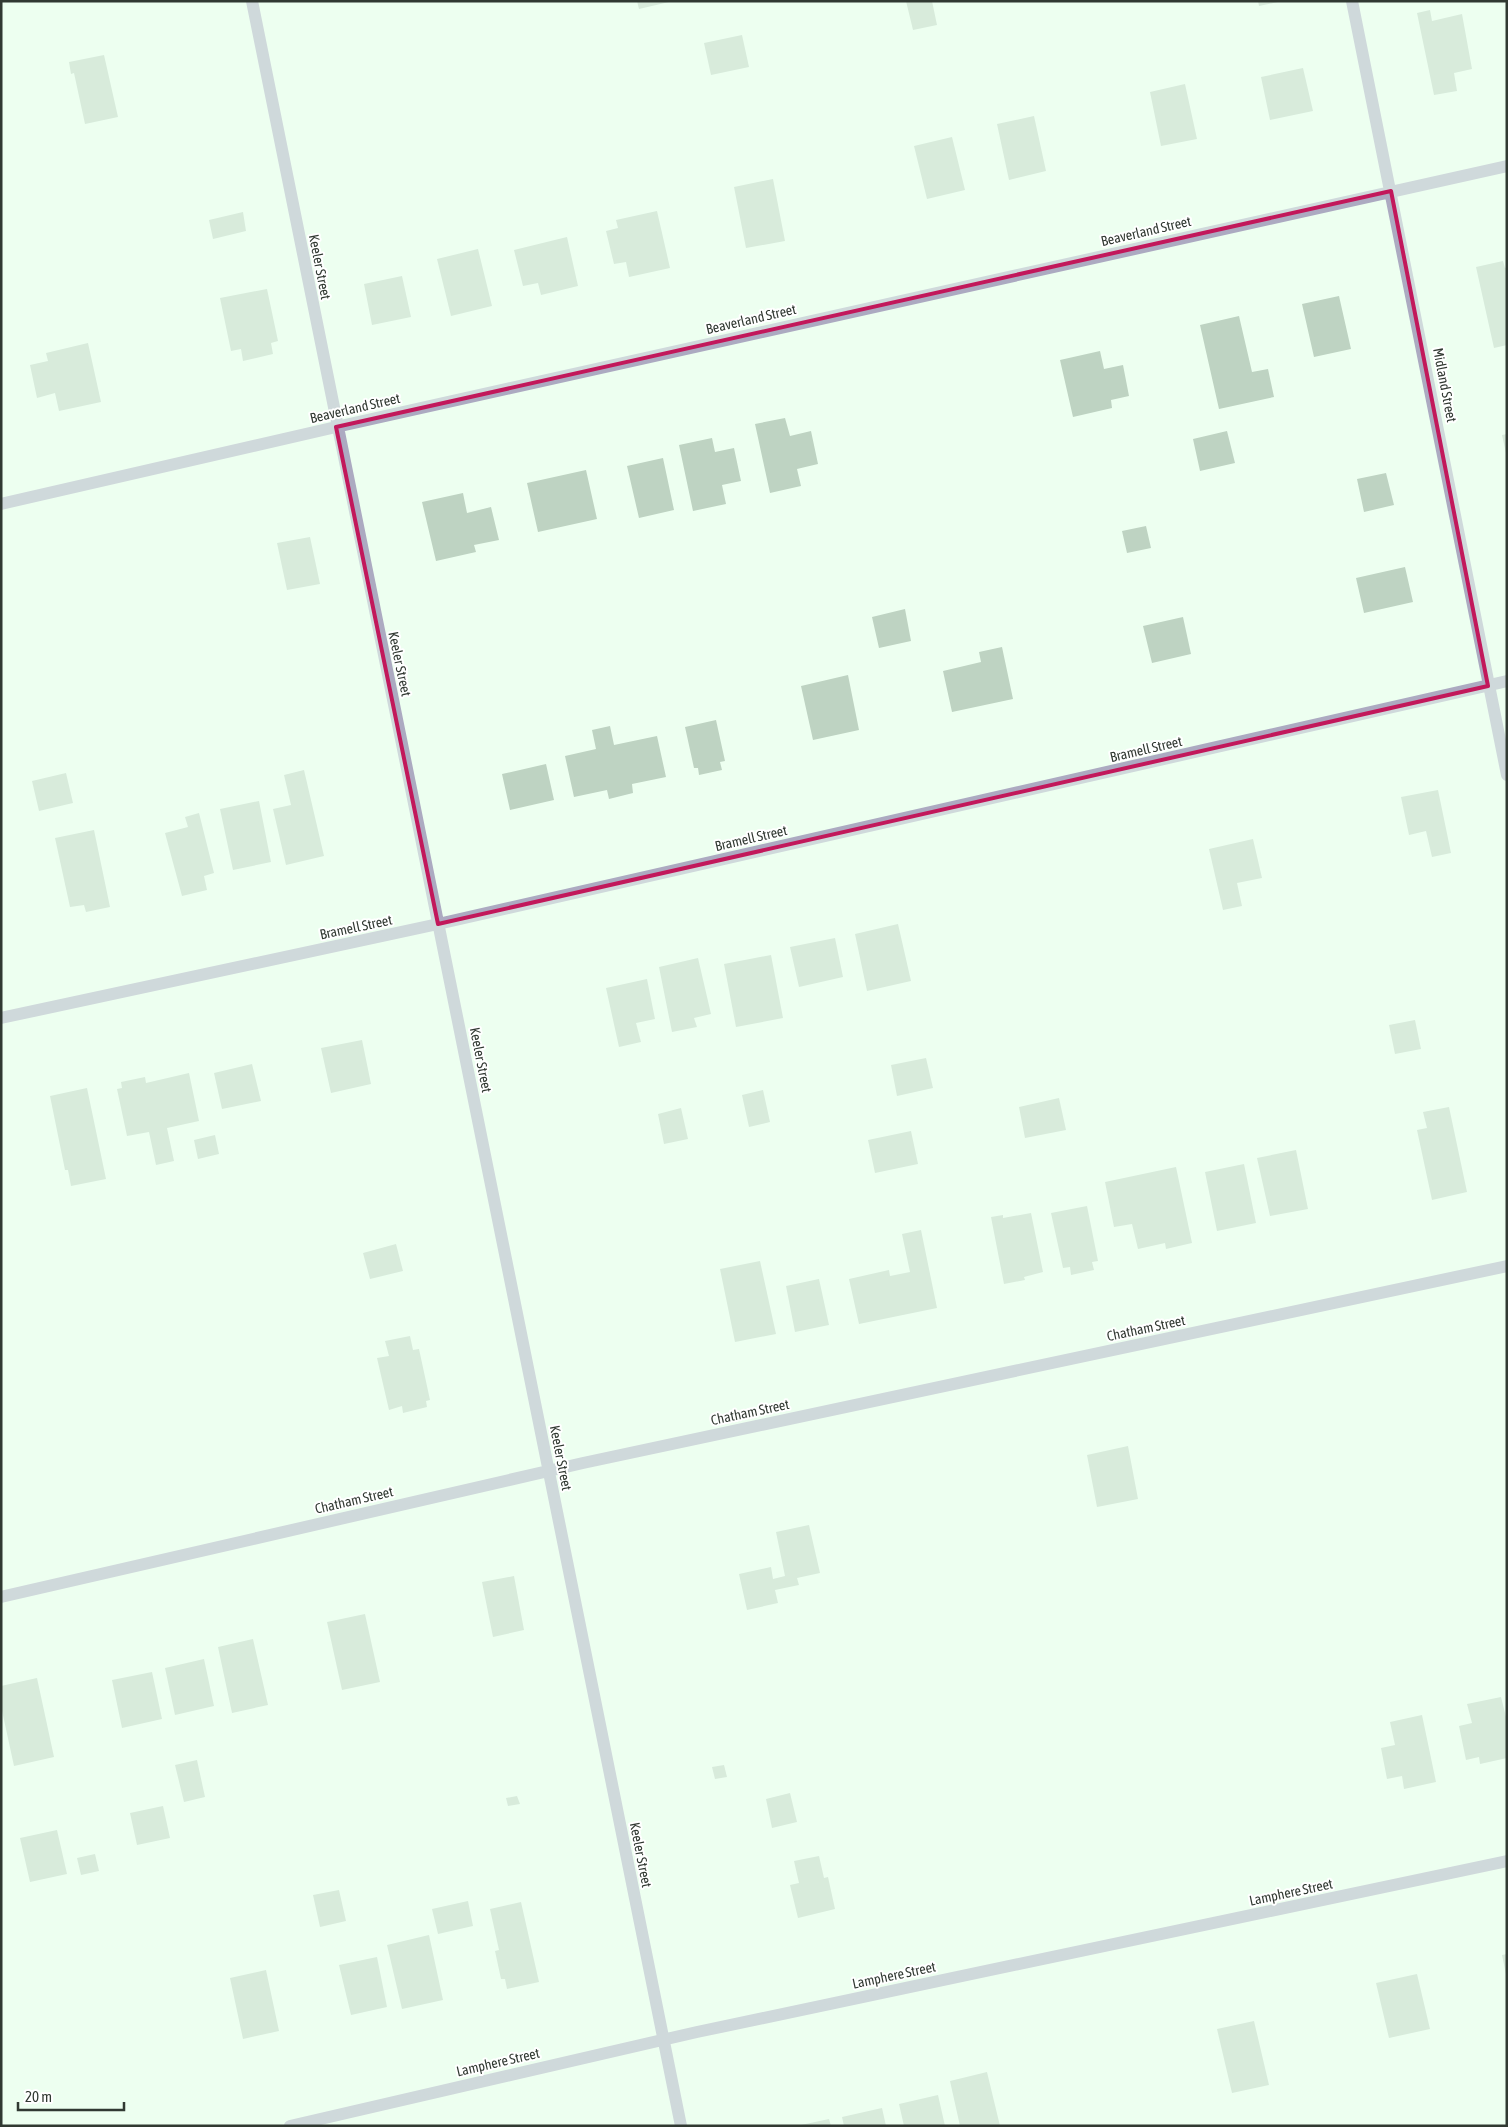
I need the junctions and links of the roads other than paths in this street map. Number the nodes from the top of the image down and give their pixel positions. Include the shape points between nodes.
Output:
1 (252, 1) edge
2 (1352, 1) edge
3 (1507, 166) edge
4 (1391, 192) junction
5 (336, 427) junction
6 (1, 504) edge
7 (1507, 681) edge
8 (1488, 686) junction
9 (1507, 775) edge
10 (438, 924) junction
11 (1, 1018) edge
12 (1507, 1266) edge
13 (549, 1471) junction
14 (1, 1596) edge
15 (1507, 1862) edge
16 (664, 2039) junction
17 (290, 2126) edge
18 (681, 2126) edge

1 - 5 street, Keeler Street
2 - 4 street, Midland Street
3 - 4 street, Beaverland Street
4 - 5 street, Beaverland Street
4 - 8 street, Midland Street
5 - 6 street, Beaverland Street
5 - 10 street, Keeler Street
7 - 8 street, Bramell Street
8 - 9 street, Midland Street
8 - 10 street, Bramell Street
10 - 11 street, Bramell Street
10 - 13 street, Keeler Street
12 - 13 street, Chatham Street
13 - 14 street, Chatham Street
13 - 16 street, Keeler Street
15 - 16 street, Lamphere Street
16 - 17 street, Lamphere Street
16 - 18 street, Keeler Street

